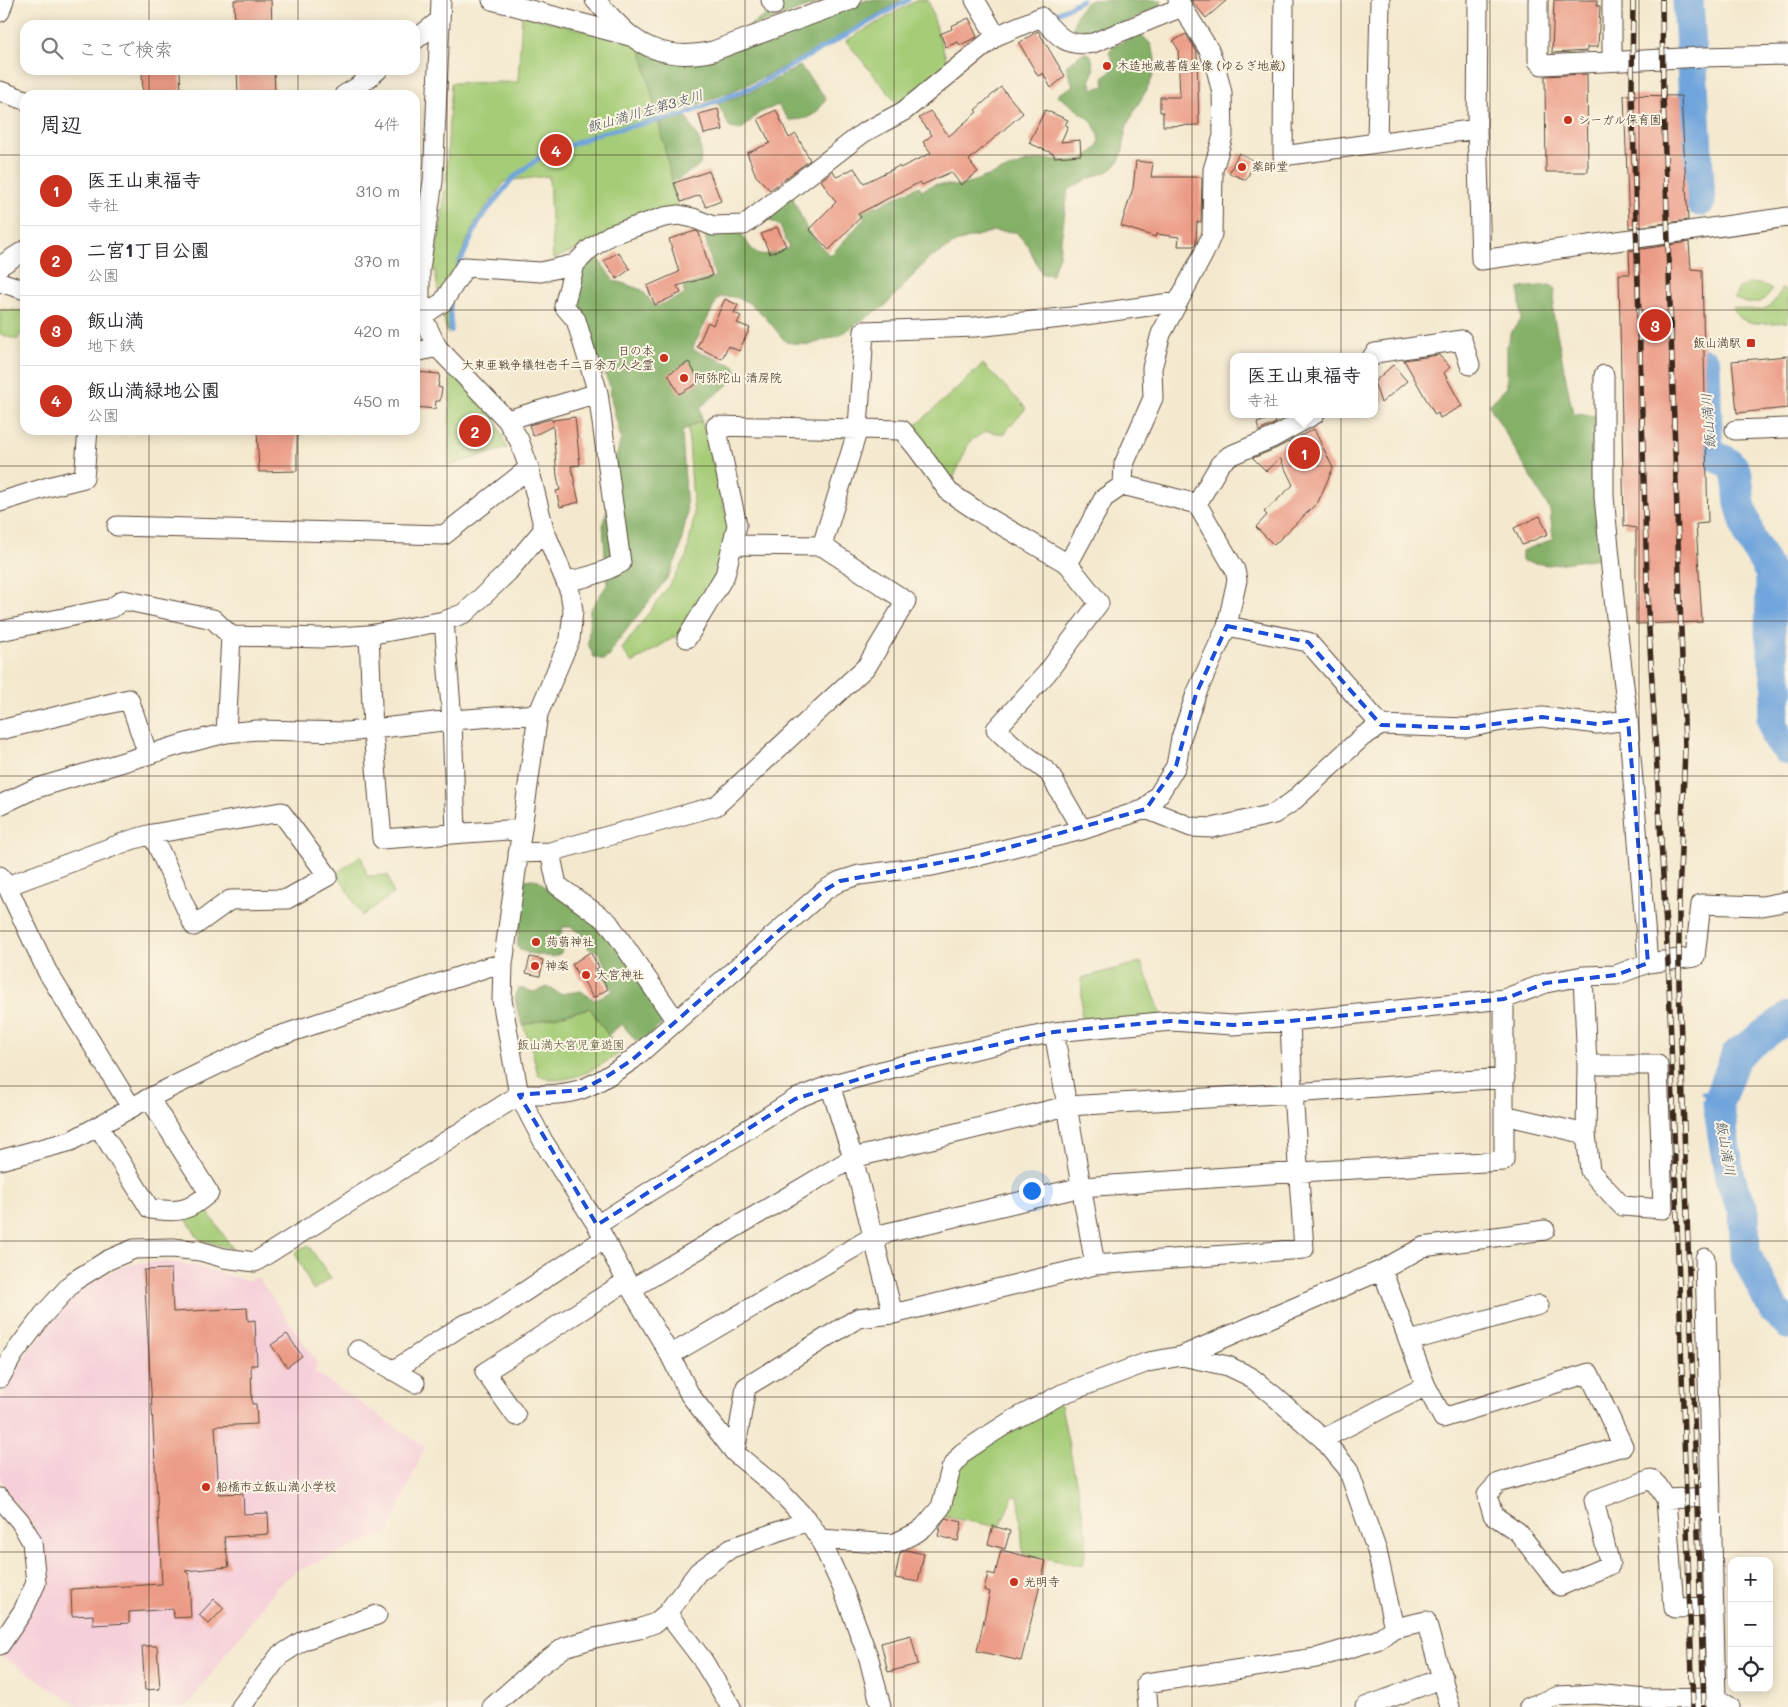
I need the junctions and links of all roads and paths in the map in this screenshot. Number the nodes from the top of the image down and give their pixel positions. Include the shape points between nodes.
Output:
1 (4, 0) edge
2 (442, 0) edge
3 (492, 0) edge
4 (596, 0) edge
5 (851, 0) edge
6 (975, 0) edge
7 (1284, 0) edge
8 (1380, 0) edge
9 (1478, 0) edge
10 (1538, 0) edge
11 (1612, 0) edge
12 (1180, 4) edge
13 (0, 12) edge
14 (440, 20) junction
15 (420, 36) edge
16 (631, 36) junction
17 (996, 36) junction
18 (1788, 55) edge
19 (1612, 61) junction
20 (372, 75) edge
21 (353, 90) edge
22 (0, 91) edge
23 (20, 98) edge
24 (1477, 129) junction
25 (1377, 143) junction
26 (1788, 217) edge
27 (20, 253) edge
28 (575, 264) junction
29 (0, 266) edge
30 (0, 282) edge
31 (20, 288) edge
32 (1178, 302) junction
33 (422, 316) junction
34 (437, 347) junction
35 (420, 351) edge
36 (1376, 353) edge
37 (1470, 365) dead end
38 (1604, 376) dead end
39 (598, 393) junction
40 (1308, 418) edge
41 (507, 420) junction
42 (1788, 428) edge
43 (858, 429) junction
44 (1735, 430) dead end
45 (88, 435) edge
46 (529, 468) junction
47 (1123, 485) junction
48 (0, 502) edge
49 (1197, 504) junction
50 (117, 526) dead end
51 (544, 529) junction
52 (732, 545) junction
53 (822, 546) junction
54 (1068, 564) junction
55 (566, 581) junction
56 (444, 621) junction
57 (1227, 626) junction
58 (0, 631) edge
59 (368, 635) junction
60 (231, 636) junction
61 (687, 638) dead end
62 (538, 714) junction
63 (452, 720) junction
64 (1628, 720) junction
65 (1381, 725) junction
66 (0, 730) edge
67 (373, 730) junction
68 (226, 733) junction
69 (148, 755) junction
70 (0, 805) edge
71 (1146, 809) junction
72 (521, 829) junction
73 (1082, 830) junction
74 (456, 833) junction
75 (152, 834) junction
76 (550, 852) junction
77 (518, 853) junction
78 (4, 881) edge
79 (1788, 901) edge
80 (1648, 963) junction
81 (502, 964) junction
82 (1583, 976) junction
83 (1504, 999) junction
84 (676, 1021) junction
85 (1290, 1021) junction
86 (1054, 1032) junction
87 (1587, 1065) junction
88 (1505, 1078) junction
89 (830, 1085) junction
90 (1293, 1094) junction
91 (519, 1095) junction
92 (148, 1098) junction
93 (1067, 1106) junction
94 (131, 1107) junction
95 (1504, 1115) junction
96 (98, 1126) junction
97 (1586, 1134) junction
98 (853, 1158) junction
99 (0, 1160) edge
100 (1299, 1172) junction
101 (1082, 1187) junction
102 (1545, 1230) dead end
103 (600, 1232) junction
104 (874, 1236) junction
105 (1705, 1258) dead end
106 (1096, 1266) junction
107 (1382, 1270) junction
108 (629, 1285) junction
109 (1538, 1305) dead end
110 (893, 1314) junction
111 (1410, 1341) junction
112 (358, 1350) dead end
113 (670, 1355) junction
114 (1182, 1356) junction
115 (393, 1371) junction
116 (0, 1378) edge
117 (415, 1383) dead end
118 (1426, 1386) junction
119 (516, 1416) dead end
120 (1323, 1439) junction
121 (735, 1453) junction
122 (1711, 1497) junction
123 (0, 1498) edge
124 (1666, 1499) junction
125 (808, 1521) junction
126 (820, 1538) junction
127 (1714, 1608) junction
128 (667, 1613) junction
129 (377, 1615) dead end
130 (1394, 1628) junction
131 (0, 1645) edge
132 (1442, 1678) junction
133 (1645, 1703) edge
134 (1723, 1703) edge
135 (241, 1707) edge
136 (492, 1707) edge
137 (731, 1707) edge
138 (881, 1707) edge
139 (1148, 1707) edge
140 (1365, 1707) edge
141 (1450, 1707) edge
142 (1528, 1707) edge

1 - 13 street
2 - 14 street
3 - 16 street
4 - 16 street
5 - 16 street via 704,54 670,54 650,48
6 - 17 street
7 - 25 street via 1283,156
8 - 25 street
9 - 24 street
10 - 19 street via 1540,64
11 - 19 street
12 - 17 street via 1093,43 1081,45 1058,37 1041,17
12 - 32 street via 1209,50 1217,72 1222,93 1223,136 1213,170 1212,234
14 - 15 street
14 - 33 street via 433,180 420,269
17 - 28 street via 904,111 863,133 744,225 713,226 679,215 664,217 610,235
18 - 19 street
20 - 21 street
22 - 23 street
24 - 25 street
24 - 26 street via 1481,260
27 - 29 street
28 - 33 street via 541,272 465,267 443,302
28 - 39 street via 564,306 576,320
30 - 31 street
32 - 43 street via 975,327 864,331
32 - 47 street via 1161,334 1152,368 1153,398 1124,464
33 - 34 street
34 - 35 street
34 - 41 street
36 - 37 street via 1462,340
38 - 64 street via 1604,497
39 - 41 street
39 - 55 street via 621,563 604,572
40 - 49 street via 1229,456 1220,464
41 - 46 street via 519,440
42 - 44 street
43 - 52 street via 716,426 737,525
43 - 53 street
43 - 54 street via 902,430 949,492
45 - 48 street via 84,478
46 - 50 street via 444,535
46 - 51 street
47 - 49 street
47 - 54 street via 1104,498
49 - 57 street via 1235,570 1237,580
51 - 55 street
51 - 56 street via 508,572 469,610
52 - 53 street
52 - 61 street via 725,575
53 - 76 street via 906,601 866,666 716,806
54 - 73 street via 1099,603 1047,673 996,728 1049,772
55 - 62 street via 573,611 570,639
56 - 59 street
56 - 63 street
57 - 65 street via 1308,642
57 - 71 street via 1196,694 1181,738 1176,766
58 - 60 street via 112,608 123,600 213,619
59 - 60 street via 323,638
59 - 67 street
60 - 68 street
62 - 63 street
62 - 72 street
63 - 67 street
63 - 74 street
64 - 65 street via 1596,724 1542,717 1467,728
64 - 80 street
65 - 71 street via 1362,737 1292,802 1274,814 1212,828 1191,827
66 - 69 street via 130,699
67 - 68 street
67 - 74 street via 382,839
68 - 69 street
69 - 70 street via 34,789
71 - 73 street
72 - 74 street
72 - 77 street
73 - 84 street via 932,866 859,875 840,881 824,890
75 - 75 street via 194,926 230,900 287,899 328,876 281,812
75 - 78 street
76 - 77 street
76 - 84 street via 556,885 608,922
77 - 81 street
78 - 94 street via 47,970
79 - 80 street via 1762,906 1701,904 1696,957
80 - 82 street via 1616,975
81 - 91 street via 502,1000
81 - 92 street via 270,1039
82 - 83 street via 1546,983
82 - 87 street
83 - 85 street
83 - 88 street
84 - 91 street via 632,1060 581,1090
85 - 86 street via 1233,1025 1171,1021
85 - 90 street
86 - 89 street
86 - 93 street
87 - 97 street
87 - 97 street via 1658,1065 1663,1209 1622,1206 1590,1171
88 - 90 street
88 - 95 street
89 - 98 street
89 - 103 street via 795,1099
90 - 93 street
90 - 100 street
91 - 103 street via 543,1141
91 - 116 street via 255,1262 172,1248 134,1248 108,1260 74,1280 13,1355
92 - 94 street
92 - 96 street via 209,1193 197,1204 177,1212 150,1209
93 - 98 street
93 - 101 street
94 - 96 street
95 - 97 street
95 - 100 street via 1504,1161
96 - 99 street via 71,1141
98 - 104 street
98 - 108 street
100 - 101 street
100 - 106 street via 1304,1249
101 - 104 street
101 - 106 street
102 - 107 street via 1423,1247
103 - 108 street
103 - 115 street via 488,1316 463,1325
104 - 110 street
104 - 113 street
105 - 122 street
106 - 110 street
107 - 111 street
107 - 114 street
108 - 113 street
108 - 119 street via 485,1372
109 - 111 street
110 - 121 street via 858,1318 746,1387
111 - 118 street
112 - 115 street
113 - 121 street via 690,1394
114 - 120 street via 1228,1366 1249,1376
114 - 126 street via 1148,1362 1062,1394 986,1437 962,1453 951,1469 941,1507 916,1533 893,1544
115 - 117 street
118 - 120 street
118 - 124 street via 1443,1418 1589,1373 1623,1446 1498,1483 1487,1495 1493,1516 1518,1532 1560,1586 1610,1565 1594,1500 1651,1479
120 - 130 street via 1348,1469 1377,1551
121 - 125 street via 776,1487
122 - 124 street
122 - 127 street
123 - 131 street via 20,1521 32,1542 36,1583
124 - 127 street via 1674,1608
125 - 126 street
125 - 128 street via 731,1548 698,1572
126 - 138 street via 843,1589
127 - 134 street
128 - 136 street via 655,1623 639,1629 565,1647
128 - 137 street via 702,1658
129 - 135 street via 304,1640 279,1656
130 - 132 street via 1426,1622
130 - 139 street via 1377,1640 1316,1658 1146,1683
132 - 140 street
132 - 141 street
133 - 134 street
133 - 142 street via 1595,1694 1559,1696

